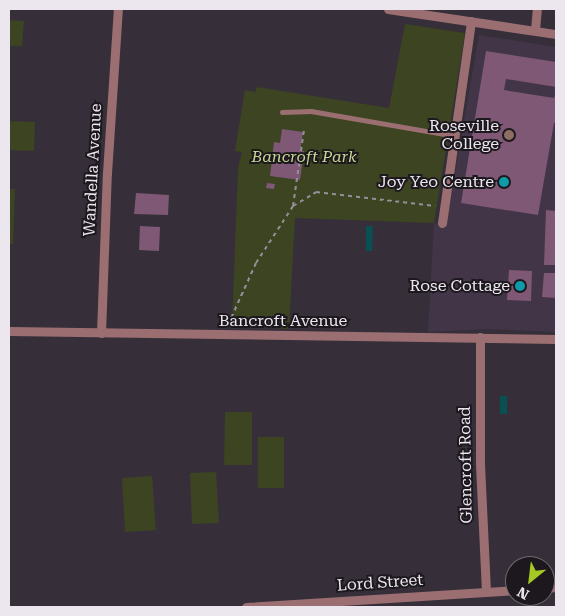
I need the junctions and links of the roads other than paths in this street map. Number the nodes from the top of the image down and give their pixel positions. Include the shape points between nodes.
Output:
1 (118, 9) edge
2 (388, 9) edge
3 (537, 9) edge
4 (471, 21) junction
5 (534, 30) junction
6 (556, 34) edge
7 (282, 112) dead end
8 (456, 136) junction
9 (442, 223) dead end
10 (9, 331) edge
11 (101, 332) junction
12 (480, 337) junction
13 (556, 339) edge
14 (505, 590) edge
15 (486, 591) junction
16 (246, 607) edge

1 - 11 street, Wandella Avenue
2 - 4 street
3 - 5 street
4 - 5 street
4 - 8 street
5 - 6 street
7 - 8 lane via 311,111
8 - 9 street
10 - 11 street, Bancroft Avenue
11 - 12 street, Bancroft Avenue
12 - 13 street, Bancroft Avenue
12 - 15 street, Glencroft Road via 480,464
14 - 15 street, Lord Street
15 - 16 street, Lord Street

